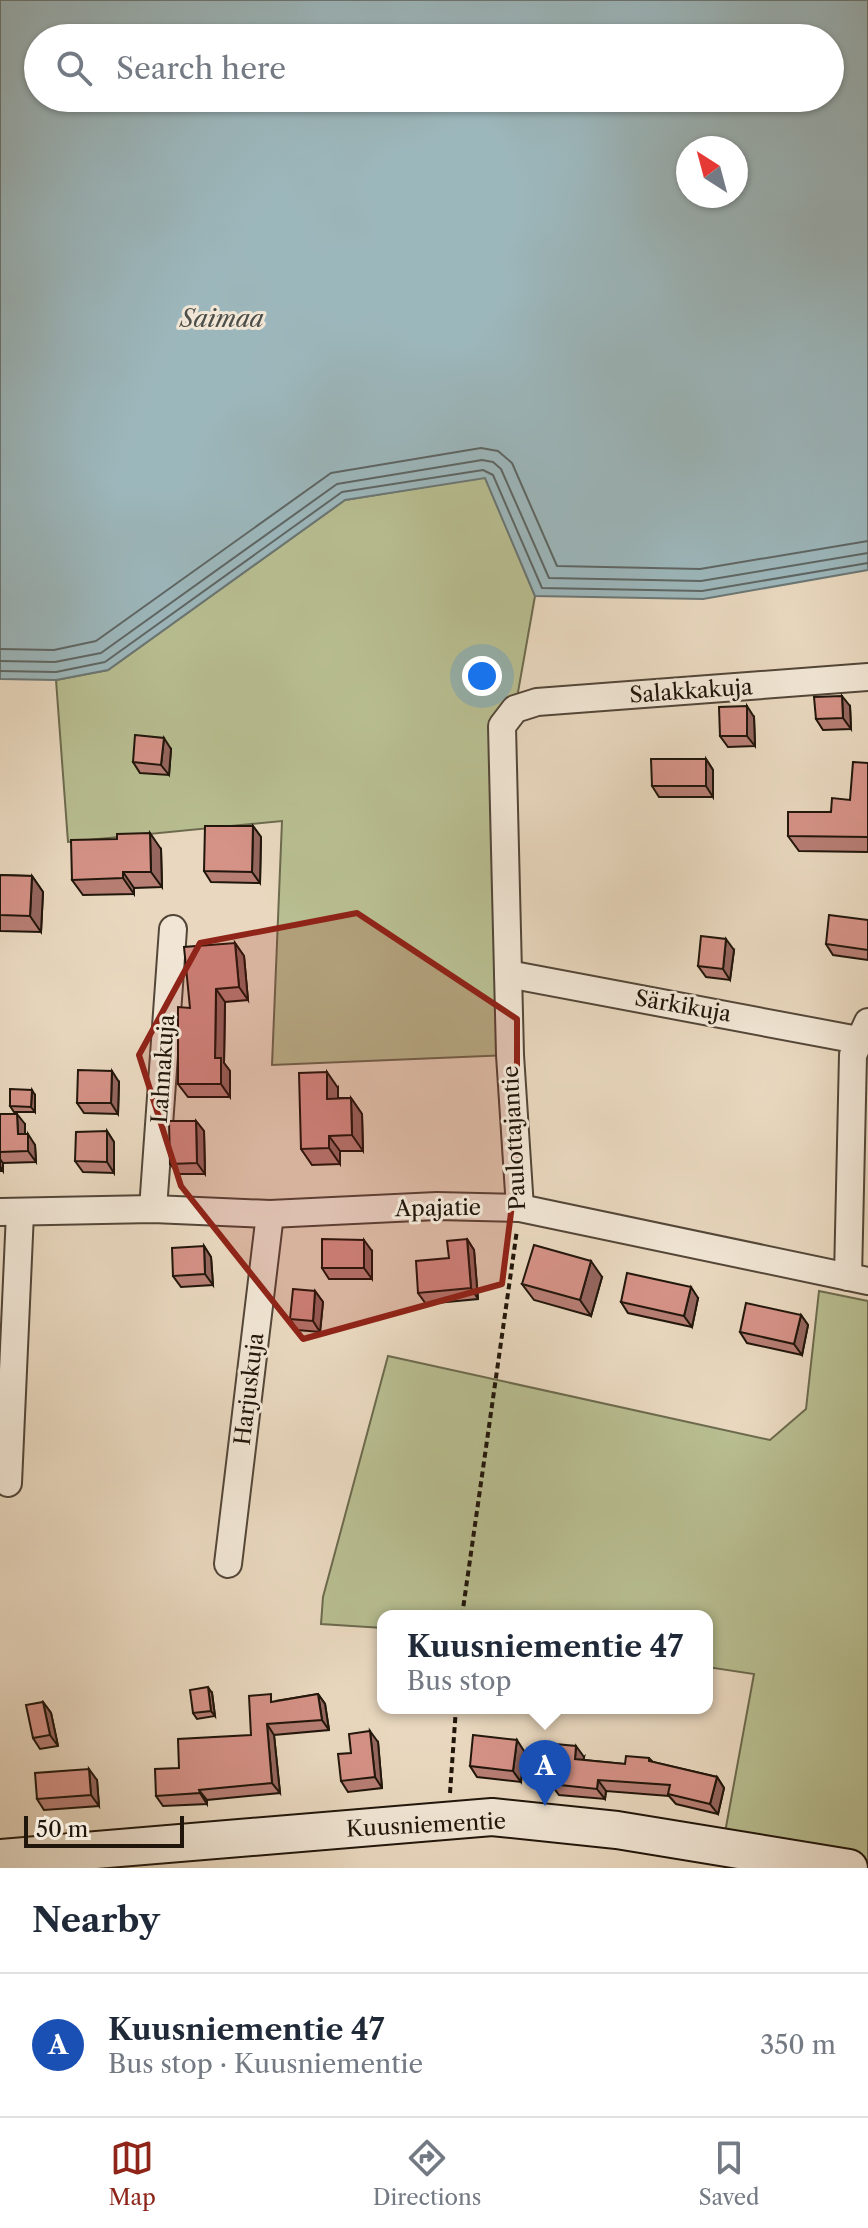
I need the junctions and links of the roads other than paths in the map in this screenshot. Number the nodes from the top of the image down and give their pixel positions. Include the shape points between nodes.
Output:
1 (868, 677) edge
2 (515, 709) joint
3 (173, 929) dead end
4 (508, 974) junction
5 (863, 1031) edge
6 (520, 1208) junction
7 (153, 1209) junction
8 (10, 1213) edge
9 (270, 1214) junction
10 (858, 1279) edge
11 (8, 1483) dead end
12 (228, 1564) dead end
13 (0, 1858) edge
14 (720, 1858) edge
15 (849, 1868) edge

1 - 2 street, Salakkakuja via 537,702
2 - 4 street, Paulottajantie via 502,726
3 - 7 street, Lahnakuja
4 - 5 street, Särkikuja
4 - 6 street, Paulottajantie
5 - 10 street via 853,1068
6 - 9 street, Apajatie
6 - 10 street, Apajatie
7 - 8 street, Apajatie
7 - 9 street, Apajatie
8 - 11 street
9 - 12 street, Harjuskuja
13 - 14 street, Kuusniementie via 492,1817 617,1830
14 - 15 street, Kuusniementie

